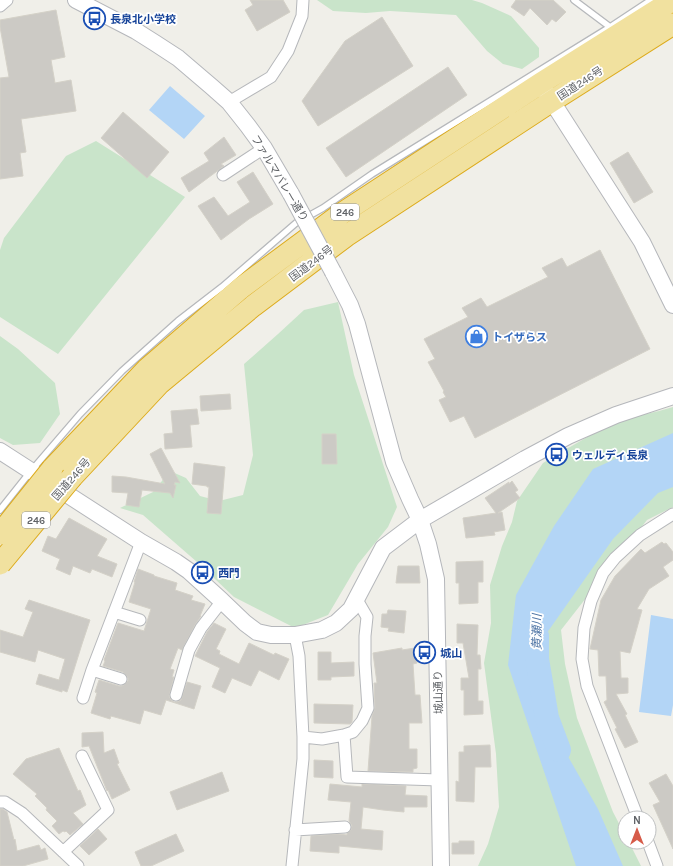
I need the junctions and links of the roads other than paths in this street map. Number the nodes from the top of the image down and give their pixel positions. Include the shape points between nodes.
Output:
1 (7, 0) edge
2 (76, 0) edge
3 (303, 0) edge
4 (574, 0) edge
5 (651, 0) edge
6 (673, 0) edge
7 (0, 6) edge
8 (673, 24) edge
9 (610, 27) junction
10 (541, 83) junction
11 (552, 101) junction
12 (229, 102) junction
13 (264, 148) junction
14 (223, 175) dead end
15 (673, 305) edge
16 (673, 396) edge
17 (0, 451) edge
18 (31, 471) junction
19 (0, 510) edge
20 (673, 514) edge
21 (420, 520) junction
22 (0, 534) edge
23 (141, 542) junction
24 (0, 564) edge
25 (356, 598) junction
26 (222, 601) junction
27 (114, 612) junction
28 (140, 620) dead end
29 (296, 635) junction
30 (92, 670) junction
31 (121, 679) dead end
32 (176, 695) dead end
33 (83, 698) dead end
34 (344, 735) junction
35 (303, 737) junction
36 (82, 756) dead end
37 (440, 780) junction
38 (0, 802) edge
39 (635, 810) edge
40 (345, 827) dead end
41 (295, 830) junction
42 (651, 850) edge
43 (63, 852) junction
44 (78, 866) edge
45 (292, 866) edge
46 (441, 866) edge
47 (657, 866) edge

1 - 7 street
2 - 12 street, ファルマバレー通り via 136,31 178,58
3 - 12 street via 302,16 288,51 271,76
4 - 9 lane
5 - 9 lane
6 - 10 highway, 国道246号 / 246
8 - 11 highway, 国道246号 / 246
9 - 18 lane via 296,223 122,371 80,414
10 - 11 street
10 - 22 highway, 国道246号 / 246, bridge via 342,214 240,288 147,369 52,469
11 - 15 street via 642,242
11 - 24 highway, 国道246号 / 246, bridge via 346,236 253,306 159,384 72,477
12 - 13 street, ファルマバレー通り
13 - 14 street
13 - 21 street, ファルマバレー通り, bridge via 292,194 350,305 394,462
16 - 21 street via 616,415 568,436
17 - 18 street
18 - 19 lane
18 - 23 street
20 - 39 street via 640,535 603,573 591,601 584,628 582,659 587,686
21 - 25 street via 383,548
21 - 37 street, 城山通り via 436,578
23 - 26 street via 189,571
23 - 27 street
25 - 29 street via 351,609 336,623 322,630
25 - 34 street via 367,617 365,664 368,708 353,732
26 - 29 street via 257,632
26 - 32 street via 201,628 189,650
27 - 28 street
27 - 30 street
29 - 35 street
30 - 31 street
30 - 33 street
34 - 35 street via 322,739
34 - 37 street via 347,777
35 - 41 street
36 - 43 street via 108,810
37 - 46 street, 城山通り
38 - 43 street via 5,802 22,813
40 - 41 street
41 - 45 street
42 - 47 street
43 - 44 street

